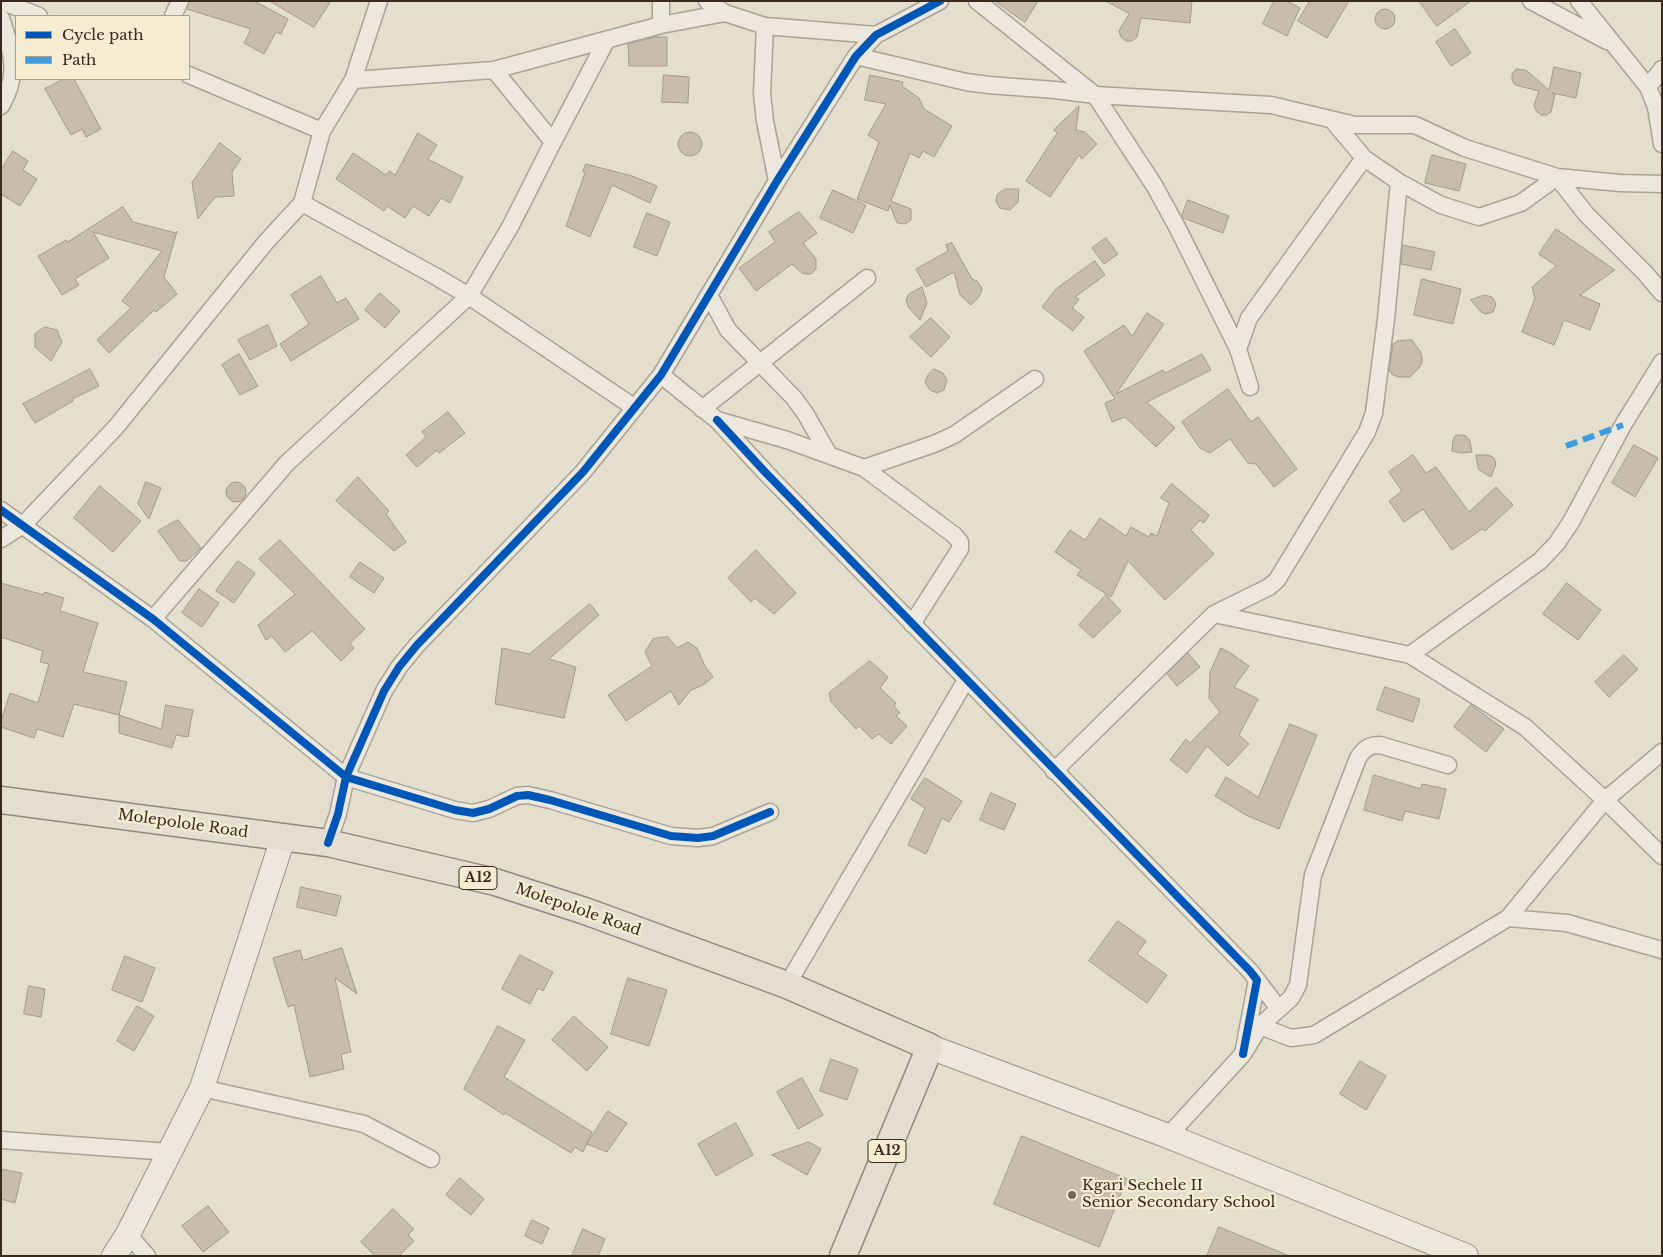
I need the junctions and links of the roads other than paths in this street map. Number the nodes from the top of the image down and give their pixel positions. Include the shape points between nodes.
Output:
1 (180, 1) edge
2 (379, 1) edge
3 (661, 1) edge
4 (707, 1) edge
5 (977, 1) edge
6 (1530, 1) edge
7 (1579, 1) edge
8 (1, 2) edge
9 (937, 2) edge
10 (726, 13) junction
11 (36, 15) edge
12 (173, 15) edge
13 (1, 18) edge
14 (661, 25) junction
15 (765, 26) junction
16 (876, 35) junction
17 (606, 41) junction
18 (1613, 45) junction
19 (856, 56) junction
20 (1662, 69) edge
21 (494, 70) junction
22 (190, 75) edge
23 (353, 80) junction
24 (1648, 87) junction
25 (1095, 95) junction
26 (1, 106) edge
27 (1332, 121) junction
28 (322, 130) junction
29 (553, 142) junction
30 (1662, 144) edge
31 (1364, 158) junction
32 (1557, 177) junction
33 (778, 180) junction
34 (1399, 182) junction
35 (1662, 184) edge
36 (302, 203) junction
37 (867, 278) dead end
38 (1662, 293) edge
39 (709, 295) junction
40 (469, 296) junction
41 (1238, 349) junction
42 (761, 362) junction
43 (1662, 362) edge
44 (661, 375) junction
45 (1034, 379) dead end
46 (1250, 386) dead end
47 (635, 408) junction
48 (702, 409) junction
49 (717, 420) junction
50 (829, 455) junction
51 (864, 468) junction
52 (1, 510) edge
53 (23, 525) junction
54 (1, 539) edge
55 (1214, 614) junction
56 (153, 619) junction
57 (912, 624) junction
58 (1410, 655) junction
59 (966, 680) junction
60 (1662, 752) edge
61 (1448, 765) dead end
62 (1054, 771) junction
63 (346, 777) junction
64 (1, 800) edge
65 (1605, 800) junction
66 (770, 812) dead end
67 (283, 838) junction
68 (328, 843) junction
69 (1662, 856) edge
70 (1508, 918) junction
71 (1662, 950) edge
72 (1257, 980) junction
73 (787, 984) junction
74 (1280, 1009) junction
75 (1260, 1026) junction
76 (930, 1047) junction
77 (1243, 1054) junction
78 (202, 1088) junction
79 (1168, 1136) junction
80 (1, 1140) edge
81 (170, 1152) junction
82 (430, 1159) dead end
83 (128, 1234) junction
84 (114, 1256) edge
85 (147, 1256) edge
86 (843, 1256) edge
87 (1466, 1256) edge

1 - 12 street
2 - 23 street
3 - 14 street
4 - 10 street
5 - 25 street
6 - 18 street
7 - 18 street
8 - 11 street
9 - 16 street
10 - 14 street
10 - 15 street
13 - 26 street via 11,50 13,71 10,91
14 - 17 street
15 - 16 street
15 - 33 street via 762,94
16 - 19 street
17 - 21 street
17 - 29 street
18 - 24 street
19 - 25 street via 966,82
19 - 33 street
20 - 24 street
21 - 23 street
21 - 29 street
22 - 28 street
23 - 28 street
24 - 30 street via 1656,107
25 - 27 street via 1271,106
25 - 41 street via 1154,185
27 - 31 street
27 - 32 street via 1356,125 1415,125 1465,148
28 - 36 street
29 - 40 street via 510,227
31 - 34 street
31 - 41 street via 1249,318
32 - 34 street via 1521,203 1479,217 1441,205
32 - 35 street
32 - 38 street via 1586,214
33 - 39 street
34 - 55 street via 1374,413 1367,432 1278,580
36 - 40 street
36 - 53 street via 266,242 116,427
37 - 42 street
39 - 42 street via 728,330
39 - 44 street
40 - 47 street
40 - 56 street via 286,463
41 - 46 street
42 - 48 street
42 - 50 street via 805,413
43 - 58 street via 1557,543 1540,561
44 - 47 street
44 - 48 street
45 - 51 street via 954,435
47 - 63 street via 583,472 399,667 384,691
48 - 49 street
49 - 50 street
49 - 57 street
50 - 51 street
51 - 57 street via 960,542 957,556
52 - 53 street
53 - 54 street
53 - 56 street
55 - 58 street
55 - 62 street
56 - 63 street
57 - 59 street
58 - 65 street via 1525,727
59 - 62 street
59 - 73 street
60 - 65 street
61 - 74 street via 1380,745 1371,745 1363,750 1313,875 1298,985
62 - 72 street
63 - 66 street via 455,810 473,812 528,795 671,836 713,836
63 - 68 street
64 - 67 main road, Molepolole Road / A12
65 - 69 street
65 - 70 street
67 - 68 main road, Molepolole Road / A12
67 - 78 street
68 - 73 main road, Molepolole Road / A12 via 495,882
70 - 71 street via 1567,923
70 - 75 street via 1314,1035 1291,1038
72 - 74 street
72 - 77 street
73 - 76 main road, Molepolole Road / A12
74 - 75 street
75 - 77 street
76 - 79 street
76 - 86 main road, A12
77 - 79 street
78 - 81 street
78 - 82 street via 364,1124
79 - 87 street
80 - 81 street
81 - 83 street
83 - 84 street
83 - 85 street

